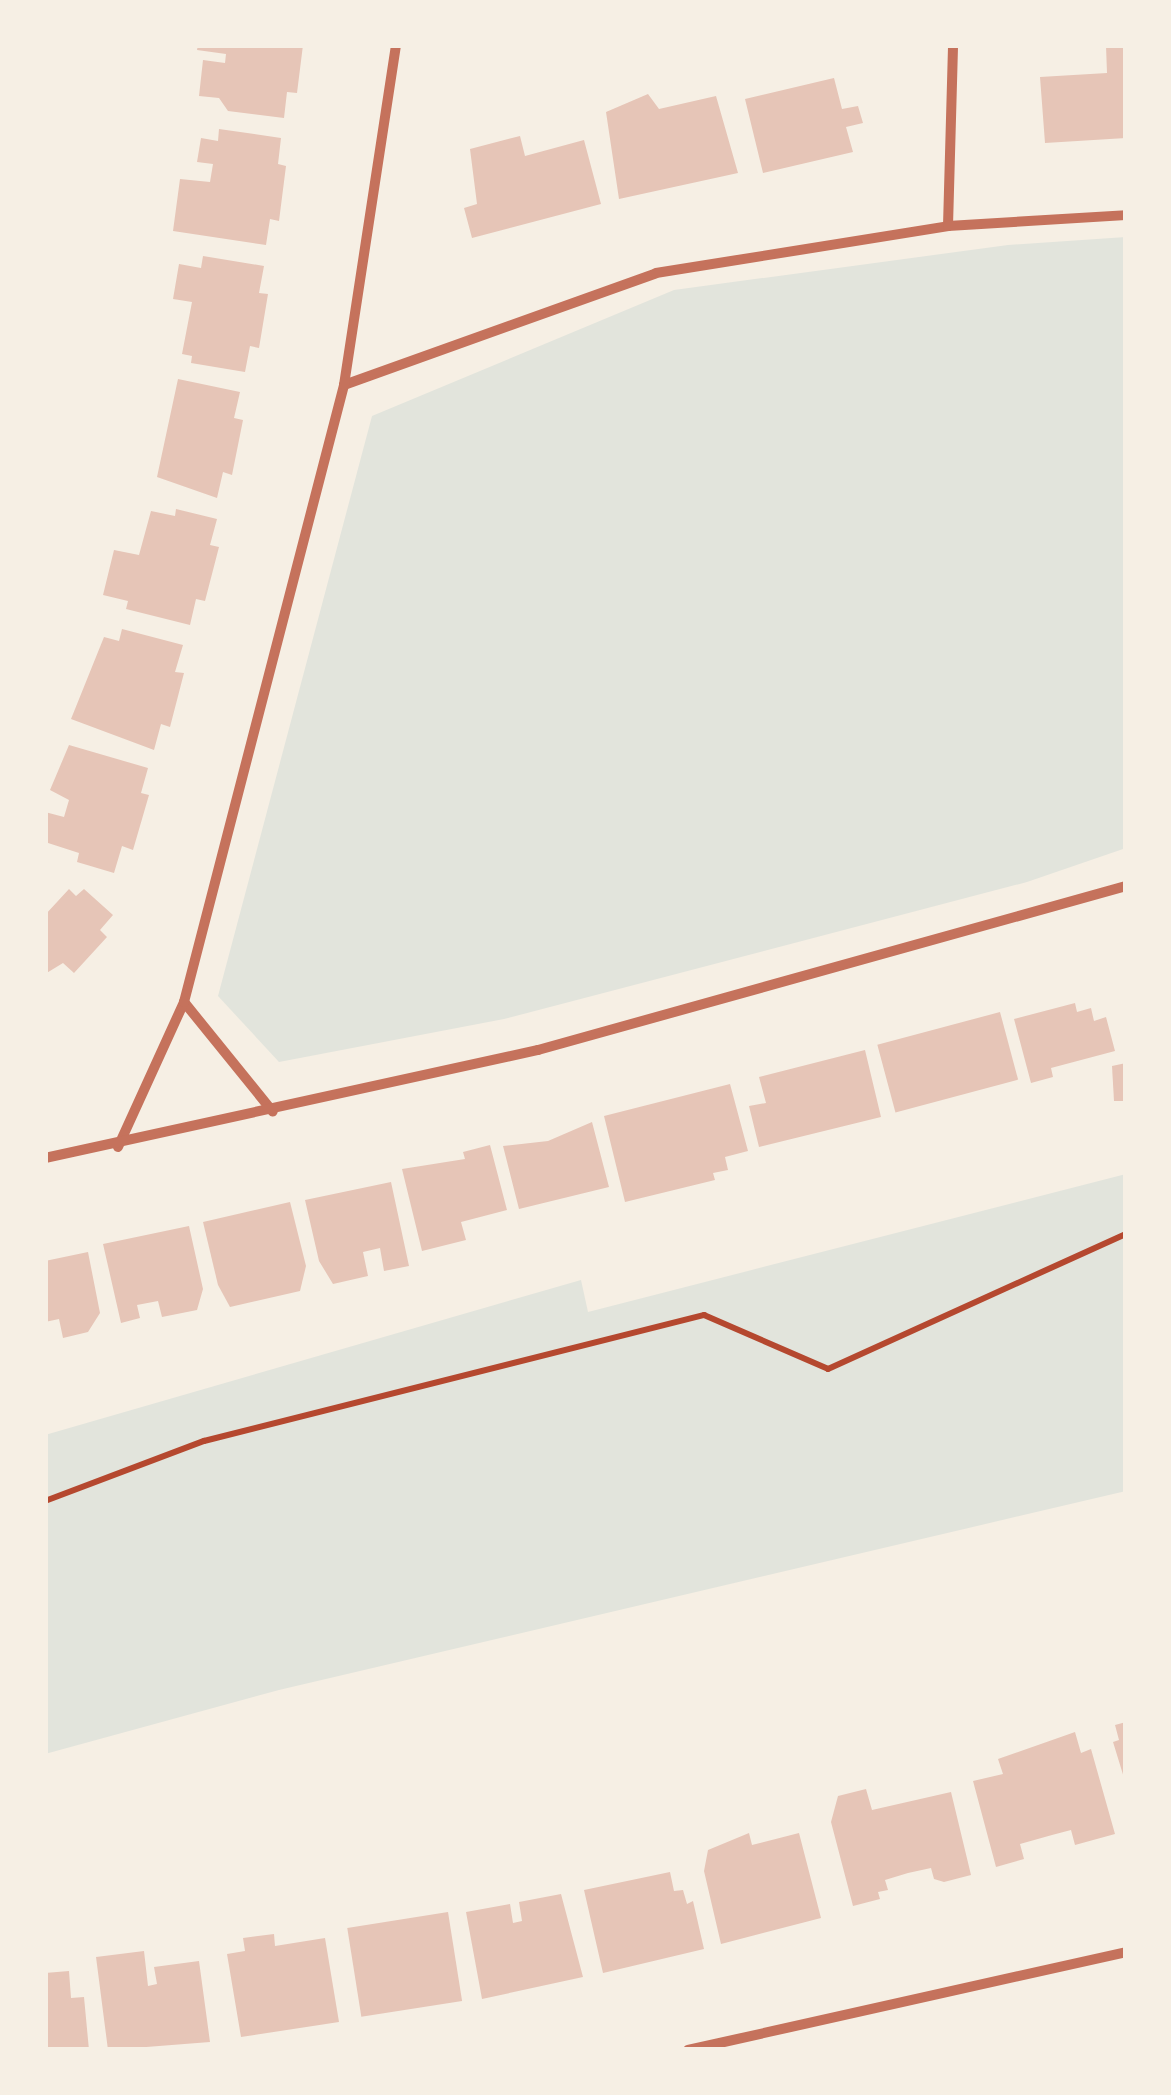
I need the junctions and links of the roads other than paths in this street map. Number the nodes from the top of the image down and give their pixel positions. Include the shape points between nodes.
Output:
1 (396, 45) edge
2 (953, 45) edge
3 (1126, 215) edge
4 (948, 226) junction
5 (344, 385) junction
6 (1126, 886) edge
7 (184, 1002) junction
8 (273, 1112) junction
9 (118, 1147) junction
10 (45, 1158) edge
11 (1126, 1952) edge
12 (688, 2050) edge

1 - 5 street
2 - 4 street
3 - 4 street
4 - 5 street via 656,273
5 - 7 street
6 - 8 street via 538,1050
7 - 8 street
7 - 9 street
8 - 9 street
9 - 10 street
11 - 12 street

